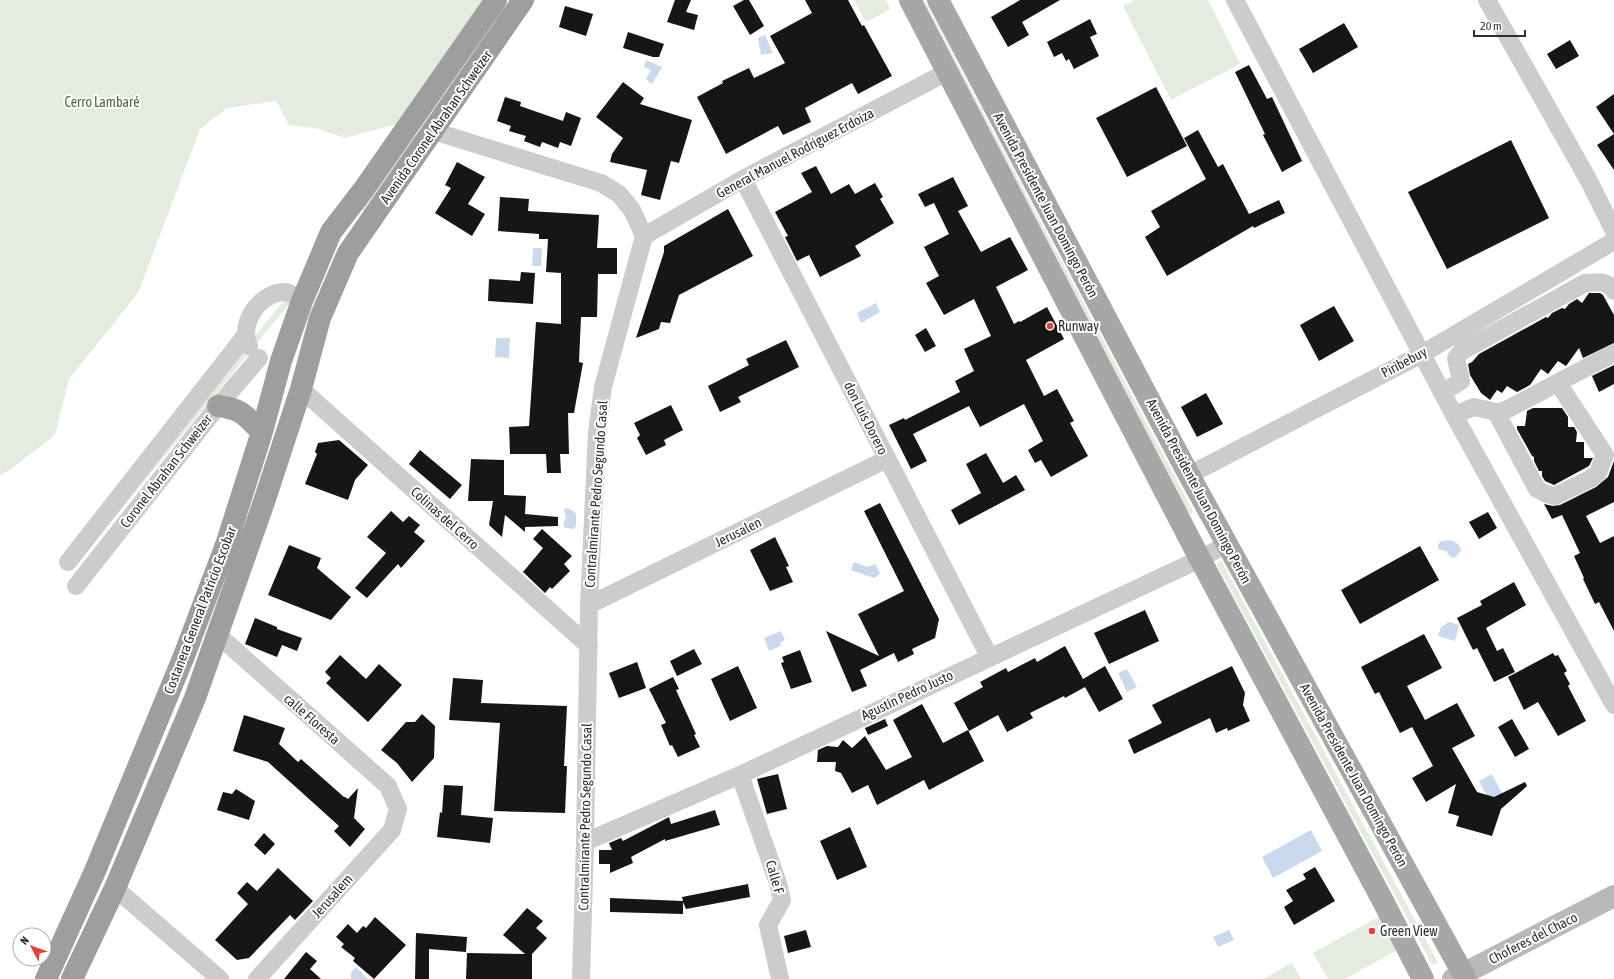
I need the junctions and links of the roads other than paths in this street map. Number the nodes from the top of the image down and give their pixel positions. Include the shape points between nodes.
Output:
1 (496, 0) edge
2 (523, 0) edge
3 (910, 0) edge
4 (938, 0) edge
5 (1235, 0) edge
6 (1487, 0) edge
7 (947, 72) junction
8 (433, 131) junction
9 (743, 179) junction
10 (1614, 231) edge
11 (332, 232) joint
12 (644, 236) junction
13 (1614, 241) edge
14 (348, 253) junction
15 (1614, 291) edge
16 (302, 301) junction
17 (245, 336) junction
18 (303, 338) junction
19 (1614, 353) edge
20 (1422, 354) junction
21 (259, 358) junction
22 (281, 361) junction
23 (1461, 381) junction
24 (1558, 383) junction
25 (301, 389) junction
26 (1442, 393) junction
27 (218, 406) junction
28 (1477, 407) junction
29 (1496, 412) junction
30 (1454, 415) junction
31 (262, 432) junction
32 (887, 459) junction
33 (1189, 475) junction
34 (264, 502) junction
35 (1227, 544) junction
36 (1200, 559) junction
37 (68, 562) dead end
38 (76, 586) dead end
39 (589, 605) junction
40 (218, 635) junction
41 (589, 646) junction
42 (989, 656) junction
43 (1614, 704) edge
44 (740, 775) junction
45 (398, 809) joint
46 (585, 842) junction
47 (115, 888) junction
48 (1614, 896) edge
49 (1461, 977) edge
50 (46, 979) edge
51 (72, 979) edge
52 (220, 979) edge
53 (257, 979) edge
54 (581, 979) edge
55 (780, 979) edge
56 (1423, 979) edge

1 - 11 highway, Avenida Coronel Abrahan Schweizer
2 - 8 highway, Avenida Coronel Abrahan Schweizer
3 - 7 main road, Avenida Presidente Juan Domingo Perón
4 - 33 main road, Avenida Presidente Juan Domingo Perón
5 - 20 street
6 - 10 street
7 - 9 street, General Manuel Rodriguez Erdoiza
7 - 36 main road, Avenida Presidente Juan Domingo Perón
8 - 12 street via 601,183 620,194 632,210
8 - 14 highway, Avenida Coronel Abrahan Schweizer
9 - 12 street, General Manuel Rodriguez Erdoiza
9 - 32 street, don Luis Dorero
11 - 16 highway, Costanera General Patricio Escobar
12 - 39 street, Contralmirante Pedro Segundo Casal via 603,387 597,432
13 - 20 street, Piribebuy
14 - 18 highway via 340,256 334,264
14 - 25 highway, Costanera General Patricio Escobar via 320,318
15 - 23 street via 1600,281 1585,284 1462,351 1456,358
16 - 17 street via 287,292 266,298 250,315
16 - 18 highway via 306,313
16 - 22 highway, Costanera General Patricio Escobar
17 - 21 street via 253,353
17 - 37 street, Coronel Abrahan Schweizer
18 - 22 highway via 290,355
18 - 34 highway via 263,471 260,489
19 - 24 street
20 - 26 street
20 - 33 street, Piribebuy
21 - 22 street via 273,363
21 - 27 street, Coronel Abrahan Schweizer
22 - 31 highway, Costanera General Patricio Escobar
23 - 26 street
23 - 28 street
24 - 29 street via 1504,411
24 - 29 street via 1605,455 1598,473 1555,496 1537,489
25 - 34 highway, Costanera General Patricio Escobar
25 - 41 street, Colinas del Cerro
26 - 30 street
27 - 31 highway via 240,411
27 - 38 street, Coronel Abrahan Schweizer
28 - 29 street
28 - 30 street via 1468,408
30 - 43 street
31 - 50 highway, Costanera General Patricio Escobar via 226,545 184,656 95,871
32 - 39 street, Jerusalen
32 - 42 street, don Luis Dorero
33 - 35 main road, Avenida Presidente Juan Domingo Perón
34 - 40 highway, Costanera General Patricio Escobar
35 - 36 street, Agustín Pedro Justo
35 - 49 main road, Avenida Presidente Juan Domingo Perón
36 - 42 street, Agustín Pedro Justo
36 - 56 main road, Avenida Presidente Juan Domingo Perón
39 - 41 street, Contralmirante Pedro Segundo Casal
40 - 45 street, calle Floresta via 388,786
40 - 47 highway, Costanera General Patricio Escobar via 195,698
41 - 46 street, Contralmirante Pedro Segundo Casal
42 - 44 street, Agustín Pedro Justo
44 - 46 street, Agustín Pedro Justo
44 - 55 street, Calle F via 780,888 782,900 768,925
45 - 53 street, Jerusalem via 392,830
46 - 54 street, Contralmirante Pedro Segundo Casal
47 - 51 highway, Costanera General Patricio Escobar
47 - 52 street
48 - 49 main road, Choferes del Chaco

